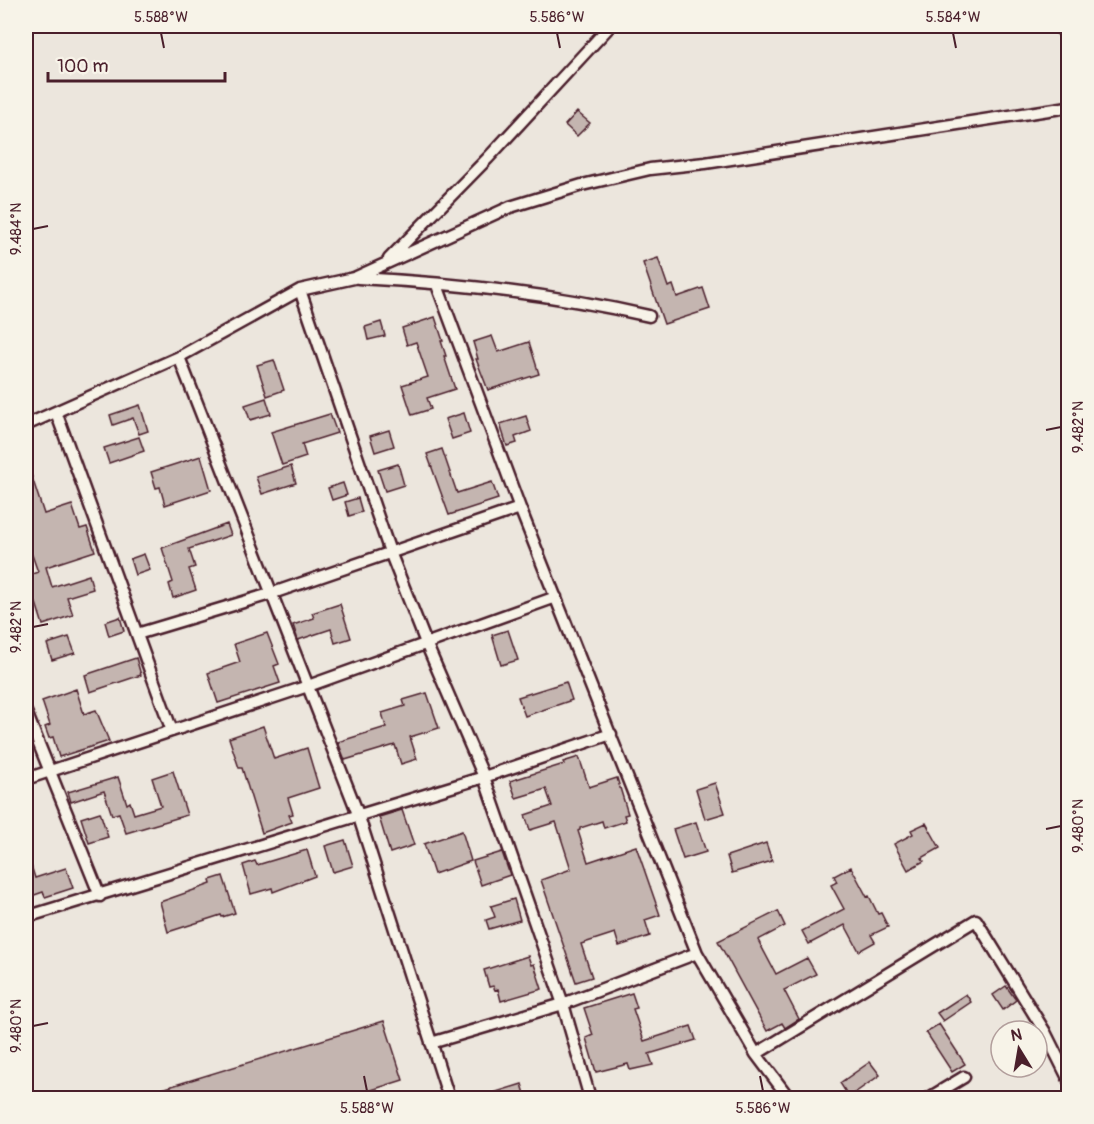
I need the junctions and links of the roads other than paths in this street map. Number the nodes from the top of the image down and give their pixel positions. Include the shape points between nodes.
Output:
1 (610, 26) edge
2 (1068, 107) edge
3 (382, 265) junction
4 (354, 278) junction
5 (437, 285) junction
6 (300, 290) junction
7 (649, 316) dead end
8 (179, 357) junction
9 (57, 412) junction
10 (26, 425) edge
11 (520, 508) junction
12 (390, 552) junction
13 (270, 594) junction
14 (556, 597) junction
15 (137, 634) junction
16 (426, 644) junction
17 (308, 686) junction
18 (26, 712) edge
19 (171, 730) junction
20 (611, 734) junction
21 (49, 771) junction
22 (484, 777) junction
23 (26, 779) edge
24 (358, 814) junction
25 (100, 896) junction
26 (26, 917) edge
27 (697, 953) junction
28 (563, 1004) junction
29 (431, 1043) junction
30 (756, 1054) junction
31 (964, 1077) dead end
32 (1068, 1078) edge
33 (936, 1097) edge
34 (449, 1098) edge
35 (590, 1098) edge
36 (789, 1098) edge

1 - 3 street
2 - 3 street via 650,169 510,207
3 - 4 street
4 - 5 street
4 - 6 street
5 - 7 street via 538,294
5 - 11 street
6 - 8 street
6 - 12 street
8 - 9 street
8 - 13 street
9 - 10 street
9 - 15 street
11 - 12 street
11 - 14 street
12 - 13 street
12 - 16 street
13 - 15 street
13 - 17 street
14 - 16 street
14 - 20 street
15 - 19 street
16 - 17 street
16 - 22 street
17 - 19 street
17 - 24 street
18 - 21 street
19 - 21 street
20 - 22 street
20 - 27 street
21 - 23 street
21 - 25 street
22 - 24 street
22 - 28 street
24 - 25 street
24 - 29 street
25 - 26 street
27 - 28 street
27 - 30 street
28 - 29 street
28 - 35 street
29 - 34 street
30 - 32 street via 976,920 1045,1032
30 - 36 street
31 - 33 street

